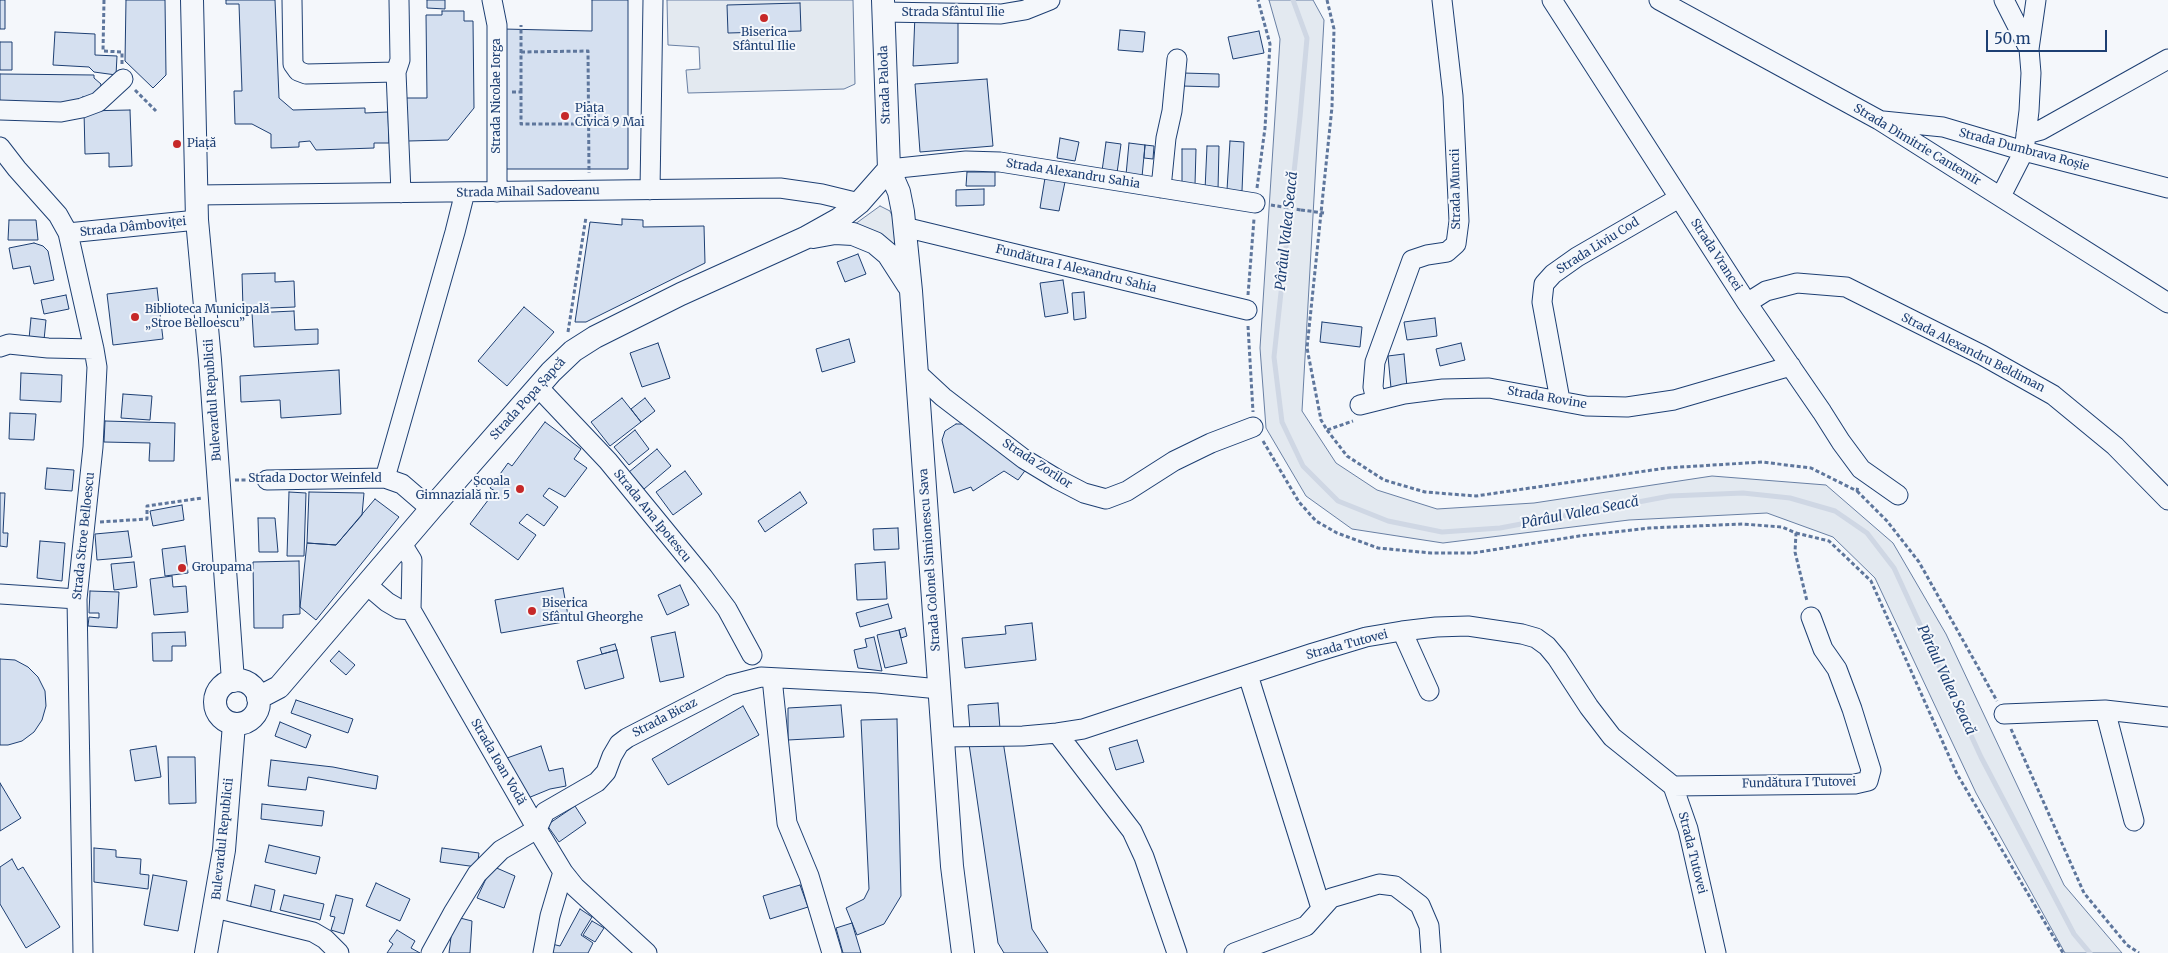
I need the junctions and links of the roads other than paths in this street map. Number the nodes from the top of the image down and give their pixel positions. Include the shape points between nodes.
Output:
1 (192, 0) edge
2 (292, 0) edge
3 (399, 0) edge
4 (492, 0) edge
5 (653, 0) edge
6 (1050, 0) edge
7 (1442, 0) edge
8 (1552, 0) edge
9 (1658, 0) edge
10 (2004, 0) edge
11 (2036, 0) edge
12 (883, 6) edge
13 (2028, 49) junction
14 (1177, 59) dead end
15 (2168, 59) edge
16 (396, 72) junction
17 (123, 79) road end
18 (0, 110) edge
19 (1879, 120) junction
20 (2025, 143) junction
21 (0, 147) edge
22 (889, 169) junction
23 (1161, 188) junction
24 (2168, 188) edge
25 (650, 190) junction
26 (465, 192) junction
27 (497, 192) junction
28 (401, 193) junction
29 (196, 195) junction
30 (2001, 196) junction
31 (1679, 198) junction
32 (859, 203) junction
33 (1255, 203) dead end
34 (198, 220) junction
35 (904, 227) junction
36 (68, 233) junction
37 (805, 238) junction
38 (911, 291) junction
39 (1747, 303) junction
40 (2168, 303) edge
41 (1247, 310) dead end
42 (0, 347) edge
43 (94, 349) junction
44 (1791, 366) junction
45 (916, 372) junction
46 (538, 387) junction
47 (1560, 400) junction
48 (1365, 408) joint
49 (1253, 427) dead end
50 (385, 478) junction
51 (267, 480) road end
52 (1898, 495) dead end
53 (2168, 500) edge
54 (431, 509) junction
55 (402, 544) junction
56 (366, 585) junction
57 (0, 594) edge
58 (76, 599) junction
59 (411, 610) junction
60 (1811, 617) dead end
61 (1402, 631) junction
62 (752, 655) dead end
63 (1248, 675) junction
64 (772, 678) junction
65 (233, 681) junction
66 (939, 689) junction
67 (1429, 691) dead end
68 (258, 698) junction
69 (2105, 710) junction
70 (2004, 714) dead end
71 (2168, 717) edge
72 (234, 724) junction
73 (1057, 733) junction
74 (943, 737) junction
75 (1672, 786) junction
76 (2134, 821) dead end
77 (537, 829) junction
78 (563, 872) junction
79 (215, 908) junction
80 (1321, 908) junction
81 (1721, 952) edge
82 (83, 953) edge
83 (206, 953) edge
84 (340, 953) edge
85 (431, 953) edge
86 (543, 953) edge
87 (647, 953) edge
88 (832, 953) edge
89 (963, 953) edge
90 (1178, 953) edge
91 (1234, 953) edge
92 (1431, 953) edge

1 - 29 main road, Bulevardul Republicii
2 - 16 street via 293,64 298,71 306,74
3 - 16 street via 400,60
4 - 27 street, Strada Nicolae Iorga via 497,25
5 - 25 street
6 - 12 street, Strada Sfântul Ilie via 1025,10 1001,14
7 - 48 street, Strada Muncii via 1453,96 1459,221 1456,244 1447,252 1412,260 1375,362 1373,386
8 - 31 street, Strada Vrancei
9 - 19 street, Strada Dimitrie Cantemir
10 - 13 street
11 - 13 street
12 - 22 main road, Strada Paloda
13 - 20 street via 2030,83
14 - 23 street
15 - 20 street via 2041,130
16 - 28 street
17 - 18 street via 98,102 82,108 61,112
19 - 20 street, Strada Dumbrava Roșie via 1944,127
19 - 30 street, Strada Dimitrie Cantemir
20 - 24 street, Strada Dumbrava Roșie
20 - 30 street
21 - 36 street, Strada Stroe Belloescu via 58,215
22 - 23 street, Strada Alexandru Sahia via 966,161 1000,162
22 - 32 main road, Strada Popa Șapcă
22 - 35 main road, Strada Colonel Simionescu Sava via 899,192
23 - 33 street, Strada Alexandru Sahia
25 - 27 street, Strada Mihail Sadoveanu
25 - 32 street, Strada Mihail Sadoveanu via 780,188
26 - 27 street, Strada Mihail Sadoveanu
26 - 28 street, Strada Mihail Sadoveanu
26 - 50 street
28 - 29 street, Strada Mihail Sadoveanu
29 - 34 main road, Bulevardul Republicii
30 - 40 street, Strada Dimitrie Cantemir
31 - 39 street, Strada Vrancei
31 - 47 street, Strada Liviu Cod via 1577,257 1544,284 1542,302
32 - 37 main road, Strada Popa Șapcă via 839,219
34 - 36 street, Strada Dâmboviței
34 - 65 main road, Bulevardul Republicii
35 - 38 main road, Strada Colonel Simionescu Sava
35 - 41 street, Fundătura I Alexandru Sahia
36 - 43 street, Strada Stroe Belloescu
37 - 38 main road via 853,234 874,243 888,254
37 - 46 main road, Strada Popa Șapcă via 595,337 573,351
38 - 45 main road, Strada Colonel Simionescu Sava
39 - 44 street, Strada Vrancei
39 - 53 street, Strada Alexandru Beldiman via 1766,291 1797,283 1846,286 2053,395 2115,446
42 - 43 street via 9,344
43 - 58 street, Strada Stroe Belloescu via 97,390
44 - 47 street, Strada Rovine via 1674,400 1636,406 1586,406
44 - 52 street, Strada Vrancei via 1861,468
45 - 49 street, Strada Zorilor via 943,398 1024,459 1084,493 1106,499 1126,491 1174,461
45 - 66 main road, Strada Colonel Simionescu Sava
46 - 54 main road, Strada Popa Șapcă
46 - 62 street, Strada Ana Ipotescu via 608,461 703,577 728,609
47 - 48 street, Strada Rovine via 1489,388 1443,389 1404,394
50 - 51 street, Strada Doctor Weinfeld
50 - 54 street, Strada Doctor Weinfeld via 402,484
54 - 55 main road, Strada Popa Șapcă
55 - 56 main road, Strada Popa Șapcă
55 - 59 street via 412,560
56 - 59 street via 398,609
56 - 68 main road, Strada Popa Șapcă via 279,687
57 - 58 street
58 - 82 street, Strada Stroe Belloescu
59 - 77 street, Strada Ioan Vodă
60 - 75 street, Fundătura I Tutovei via 1823,649 1837,669 1852,709 1871,770 1868,781 1855,784
61 - 63 street, Strada Tutovei via 1366,637
61 - 67 street
61 - 75 street, Strada Tutovei via 1468,626 1536,638 1557,658 1612,737
63 - 73 street, Strada Tutovei via 1083,729
63 - 80 street
64 - 66 street, Strada Bicaz
64 - 77 street, Strada Bicaz via 761,677 730,685 627,738 619,744 606,772 596,782 545,812
64 - 88 street via 787,823 810,876
65 - 68 main road via 252,686
65 - 72 main road via 221,687 215,706 222,718
66 - 74 main road, Strada Colonel Simionescu Sava
68 - 72 main road via 253,717
69 - 70 street
69 - 71 street
69 - 76 street
72 - 79 main road, Bulevardul Republicii via 224,850
73 - 74 street, Strada Tutovei
73 - 90 street via 1132,831
74 - 89 main road, Strada Colonel Simionescu Sava via 952,866
75 - 81 street, Strada Tutovei via 1688,828
77 - 78 street, Strada Ioan Vodă
77 - 85 street, Strada Bicaz via 501,850 477,874
78 - 86 street
78 - 87 street, Strada Ioan Vodă
79 - 83 main road, Bulevardul Republicii
79 - 84 street via 313,932
80 - 91 street via 1306,926
80 - 92 street via 1331,898 1371,886 1395,886 1420,905 1429,926

